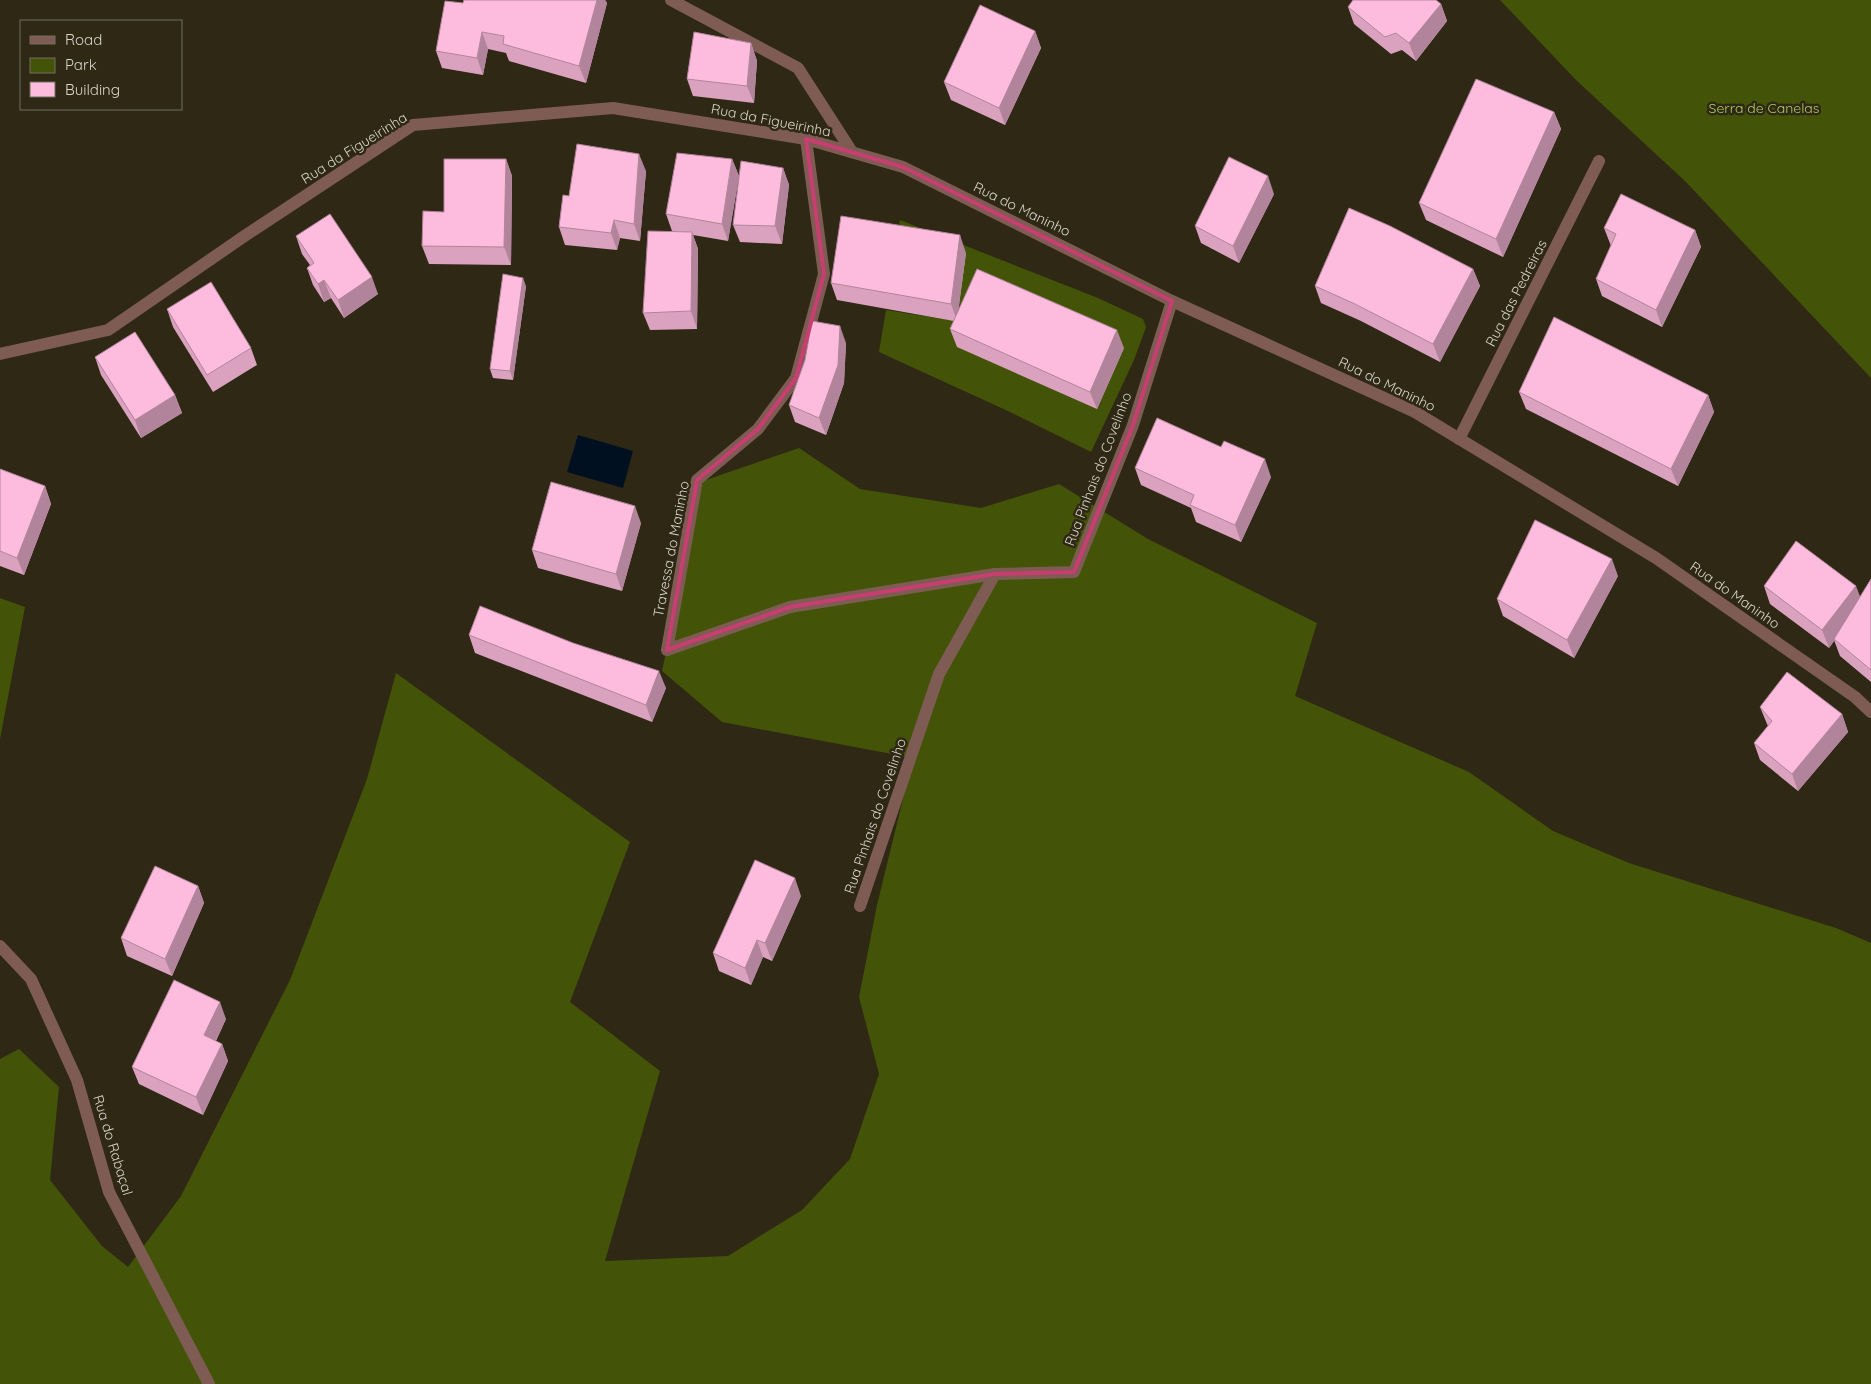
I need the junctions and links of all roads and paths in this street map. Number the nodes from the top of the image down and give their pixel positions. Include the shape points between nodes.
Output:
1 (671, 0) edge
2 (806, 139) junction
3 (852, 152) junction
4 (1598, 161) dead end
5 (1172, 301) junction
6 (0, 354) edge
7 (1460, 439) junction
8 (994, 574) junction
9 (667, 650) joint
10 (1871, 712) edge
11 (860, 906) dead end
12 (0, 946) edge
13 (209, 1384) edge

1 - 3 street via 798,68
2 - 3 street, Rua da Figueirinha
2 - 6 street, Rua da Figueirinha via 613,108 413,125 108,330
2 - 9 street, Travessa do Maninho via 824,274 796,378 758,429 697,480
3 - 5 street, Rua do Maninho via 903,166
4 - 7 street, Rua das Pedreiras
5 - 7 street, Rua do Maninho via 1415,412
5 - 8 street, Rua Pinhais do Covelinho via 1133,425 1074,572
7 - 10 street, Rua do Maninho via 1656,558 1855,697
8 - 9 street, Rua Pinhais do Covelinho via 790,607
8 - 11 street, Rua Pinhais do Covelinho via 940,674
12 - 13 street, Rua do Rabaçal via 31,979 77,1080 108,1192

